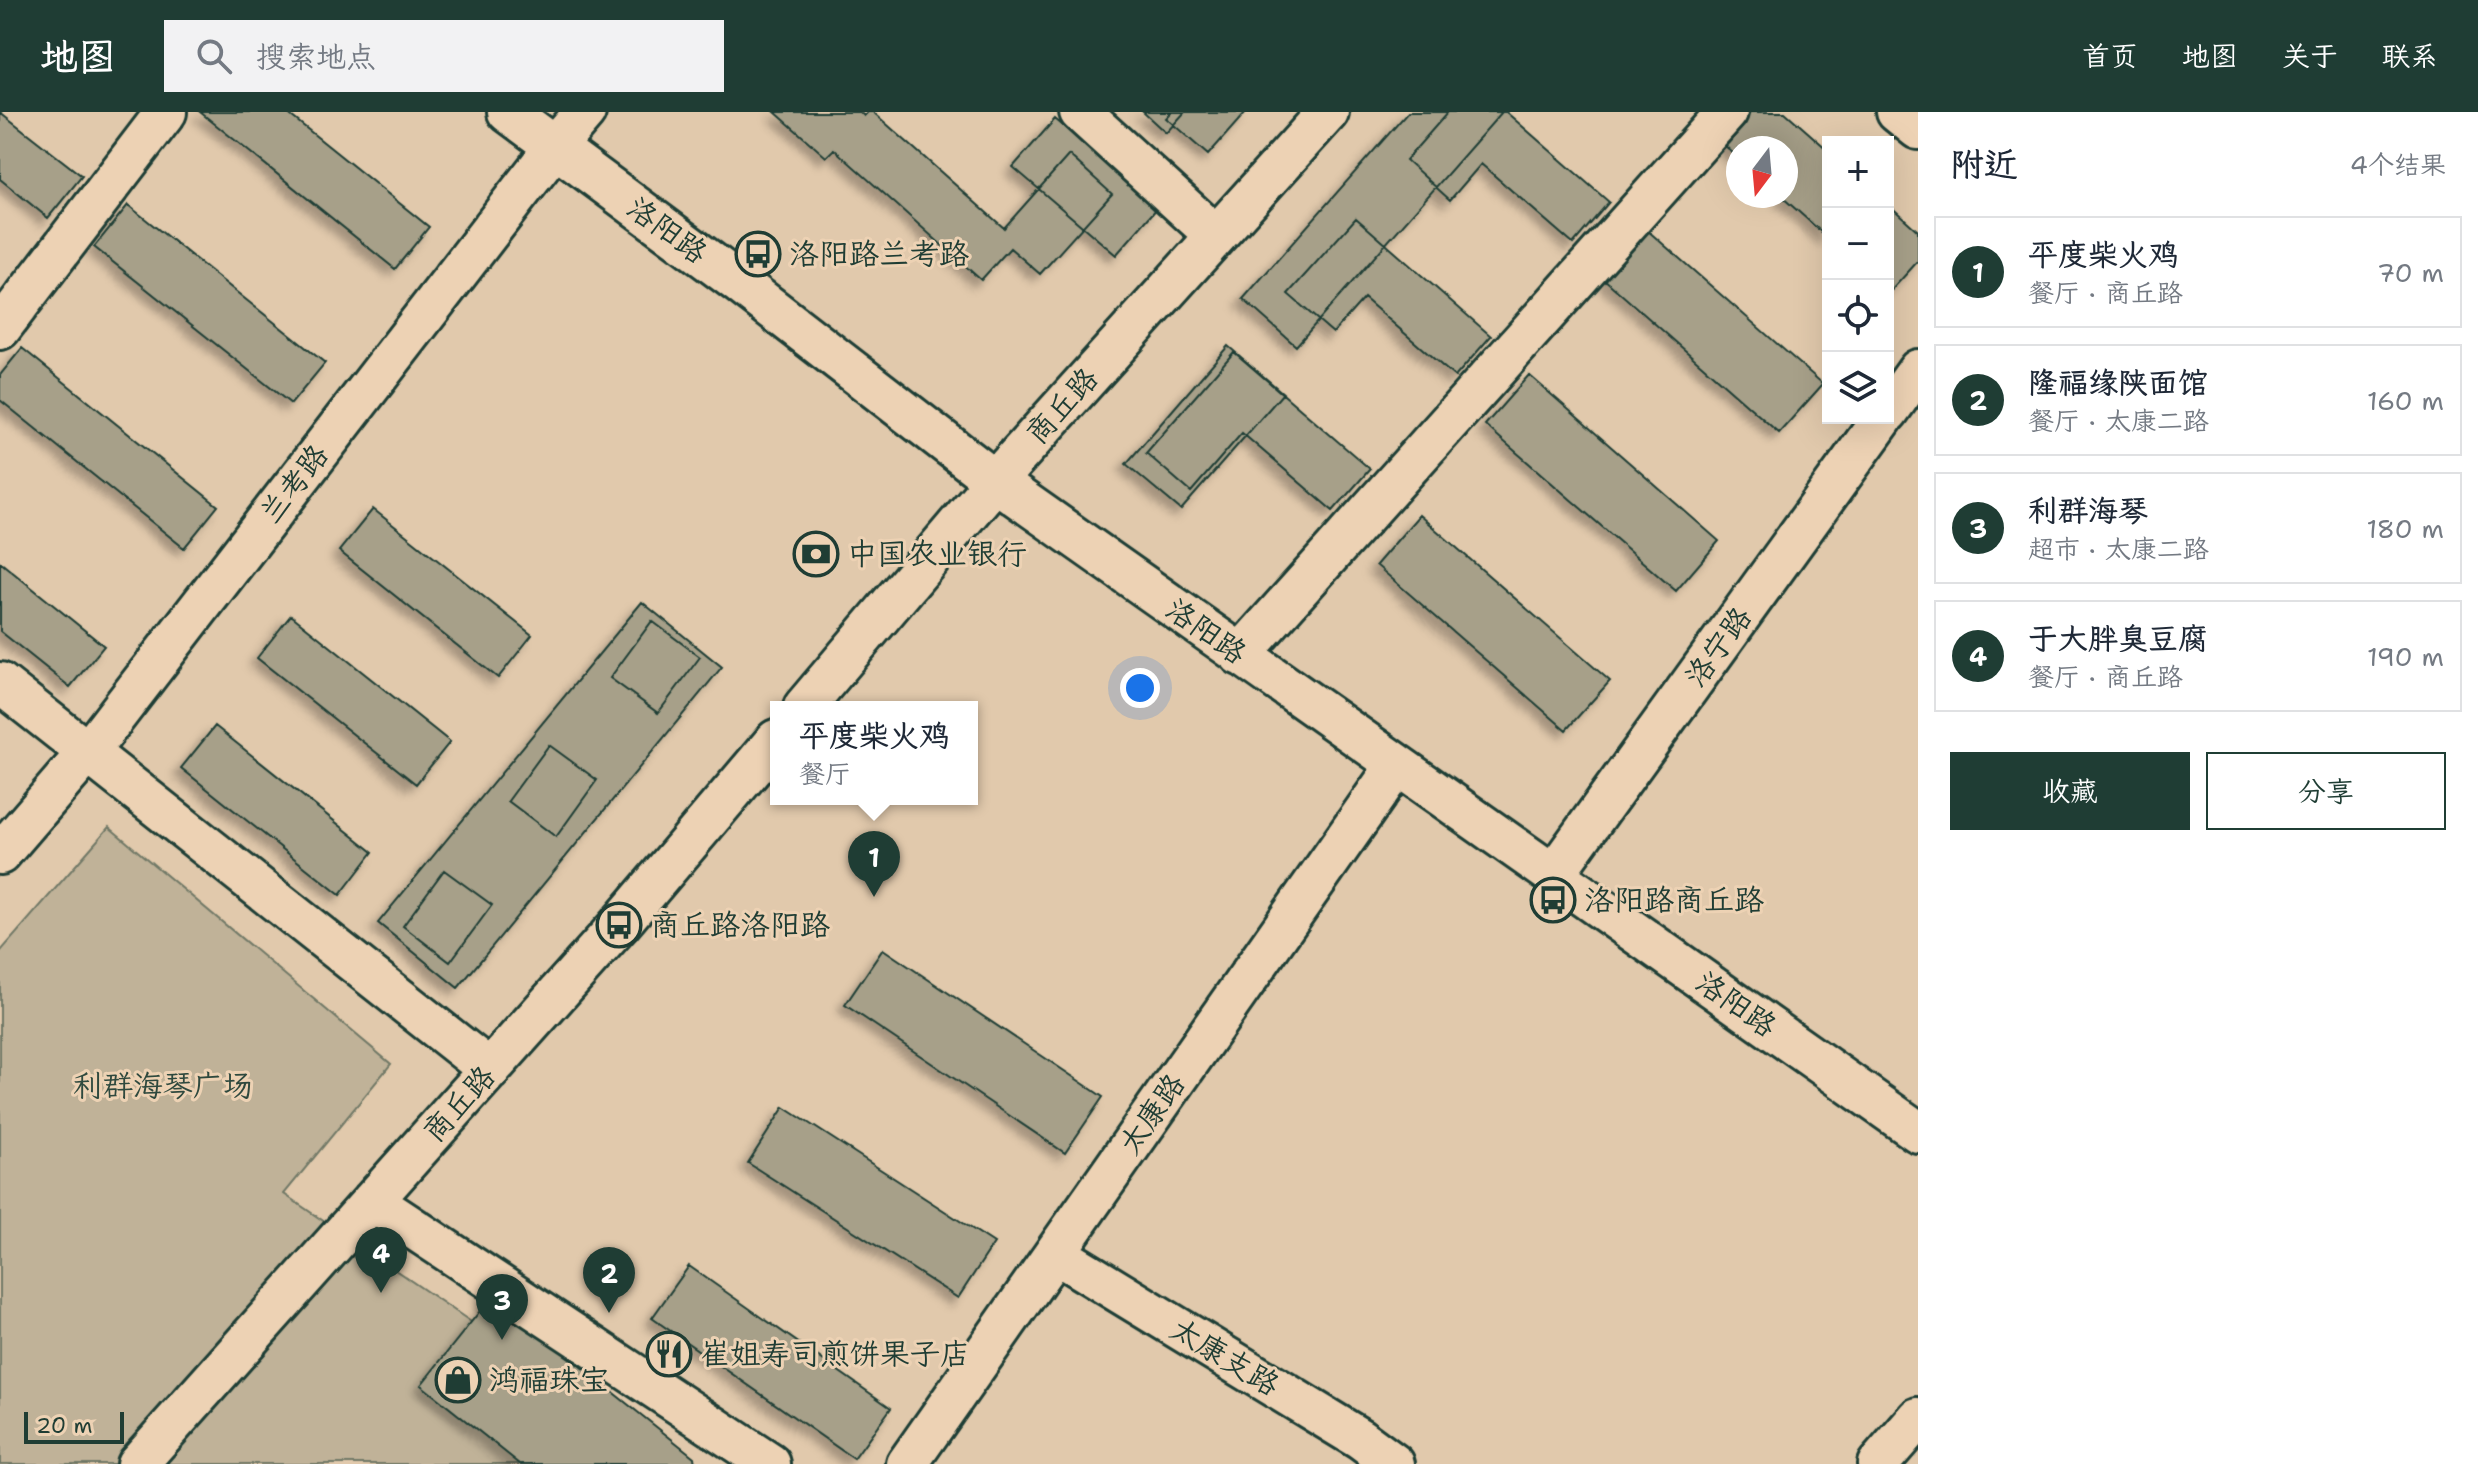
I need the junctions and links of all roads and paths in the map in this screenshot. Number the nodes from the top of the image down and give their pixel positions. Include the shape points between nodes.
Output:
1 (166, 112) edge
2 (508, 112) edge
3 (585, 112) edge
4 (1080, 112) edge
5 (1328, 112) edge
6 (1727, 112) edge
7 (1897, 112) edge
8 (1918, 129) edge
9 (554, 148) junction
10 (1216, 236) junction
11 (0, 329) edge
12 (1918, 370) edge
13 (1894, 404) edge
14 (1879, 424) edge
15 (995, 481) junction
16 (1240, 655) junction
17 (0, 683) edge
18 (809, 701) edge
19 (770, 747) edge
20 (88, 752) junction
21 (1397, 765) junction
22 (0, 854) edge
23 (1553, 875) junction
24 (490, 1070) junction
25 (1918, 1132) edge
26 (372, 1201) junction
27 (1055, 1253) junction
28 (1918, 1418) edge
29 (137, 1464) edge
30 (770, 1464) edge
31 (907, 1464) edge
32 (1394, 1464) edge
33 (1878, 1464) edge

1 - 11 street
2 - 9 street, 洛阳路
3 - 9 street, 兰考路
4 - 10 street
5 - 10 street, 商丘路
6 - 16 street
7 - 8 street
9 - 15 street, 洛阳路
9 - 20 street, 兰考路
10 - 15 street, 商丘路
12 - 13 street
14 - 23 street, 洛宁路
15 - 16 street, 洛阳路
15 - 18 street, 商丘路
16 - 21 street, 洛阳路
17 - 20 street
19 - 24 street, 商丘路
20 - 22 street, 兰考路
20 - 24 street
21 - 23 street, 洛阳路
21 - 27 street, 太康路
23 - 25 street, 洛阳路
24 - 26 street, 商丘路
26 - 29 street, 商丘路
26 - 30 street
27 - 31 street, 太康路
27 - 32 street, 太康支路
28 - 33 street

